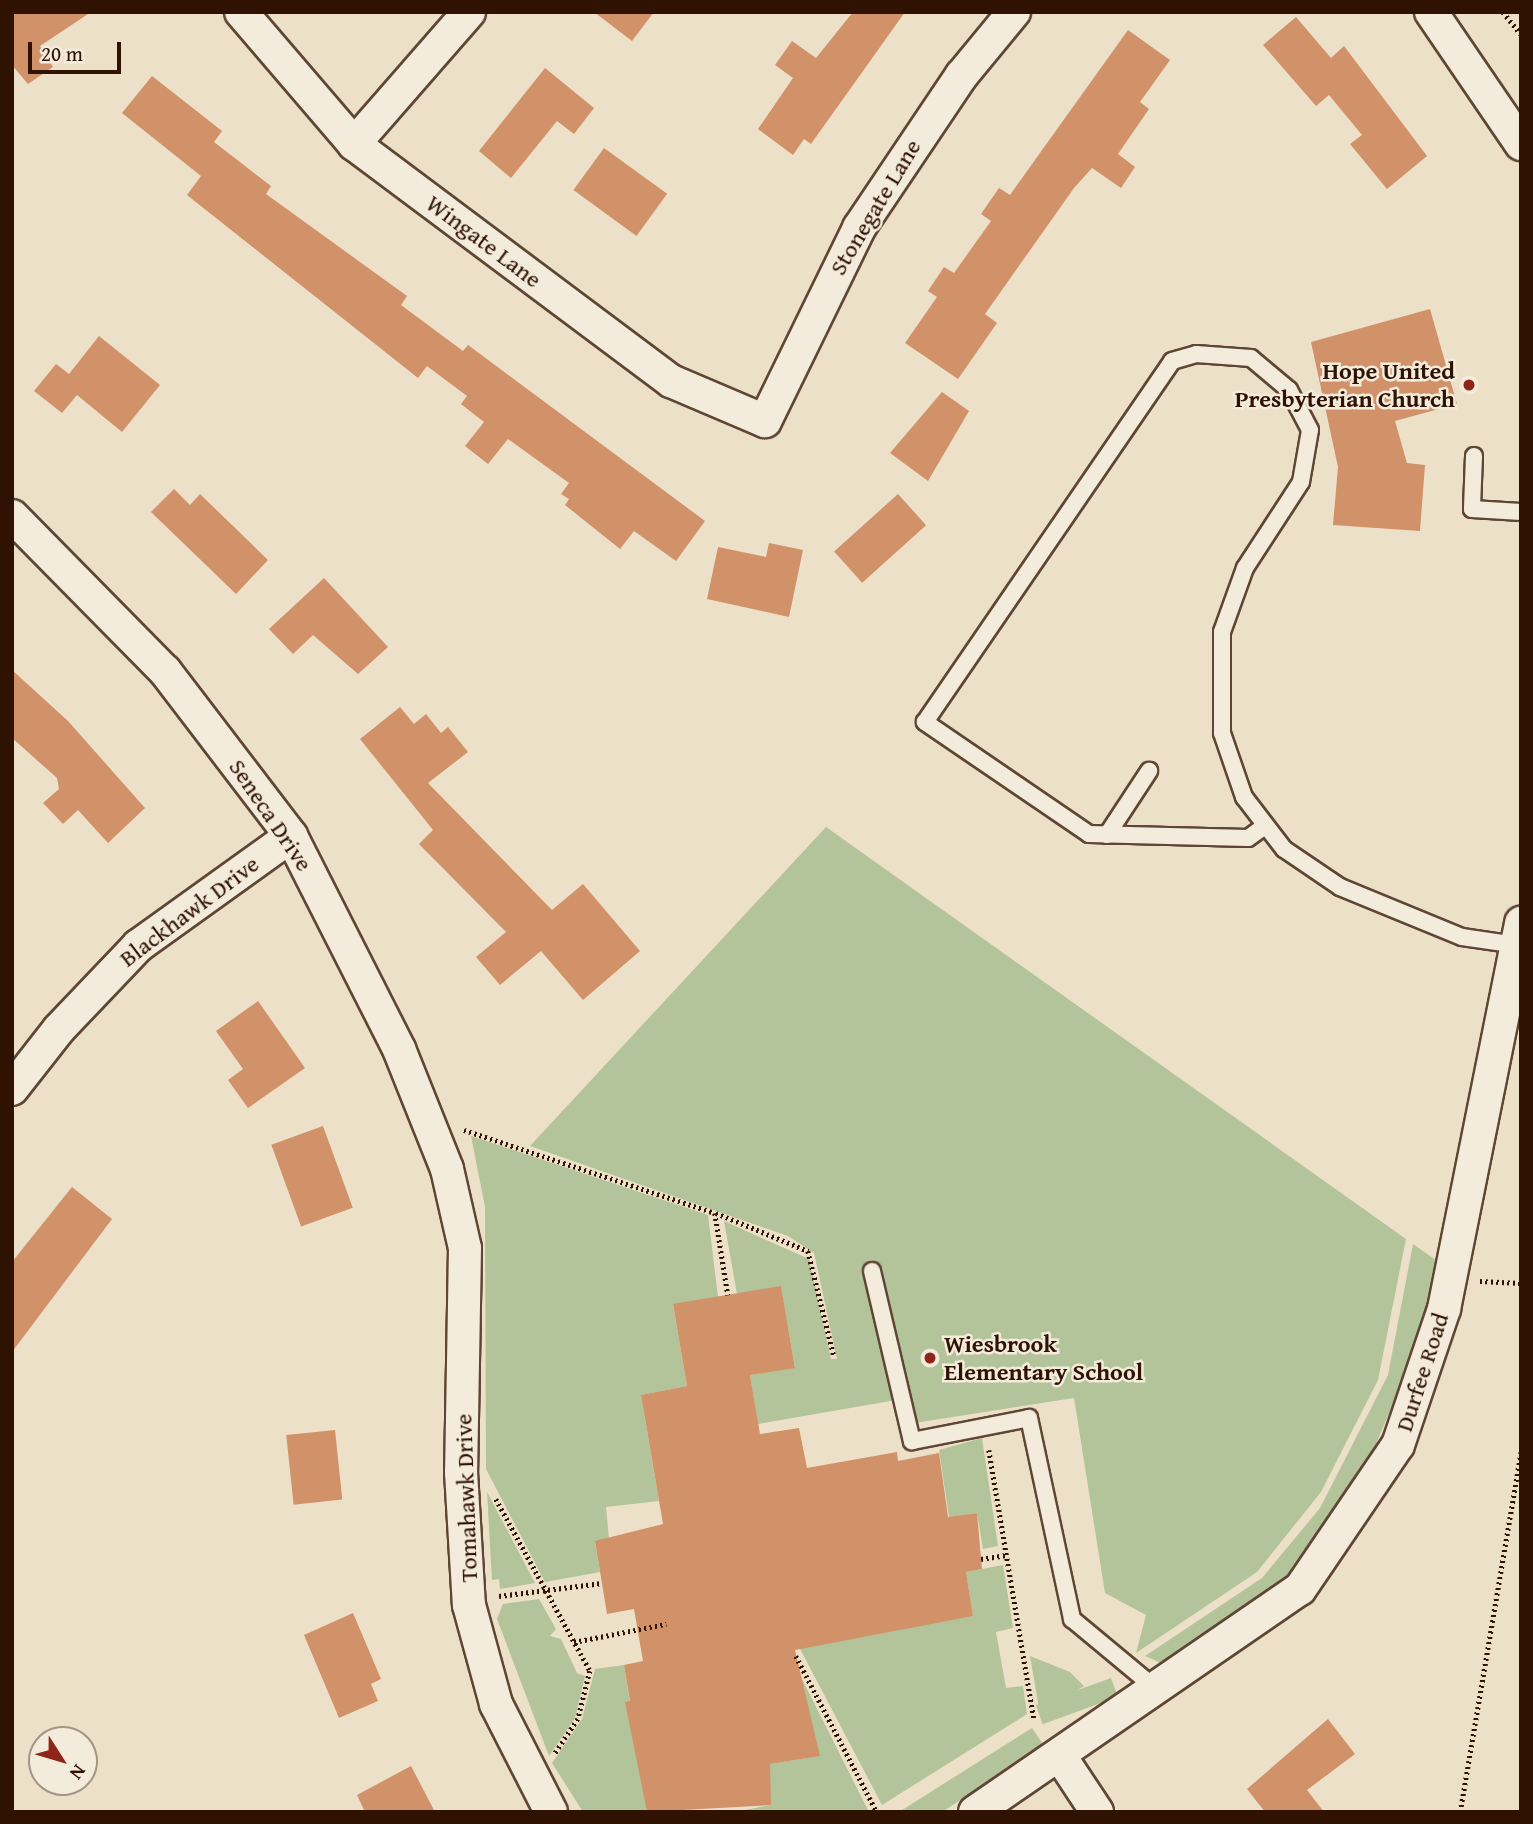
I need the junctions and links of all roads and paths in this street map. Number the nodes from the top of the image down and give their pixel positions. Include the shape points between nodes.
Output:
1 (241, 12) edge
2 (469, 12) edge
3 (1014, 12) edge
4 (1431, 12) edge
5 (1503, 12) edge
6 (1521, 34) edge
7 (1521, 144) edge
8 (354, 145) junction
9 (765, 421) joint
10 (1474, 456) dead end
11 (1521, 512) edge
12 (12, 516) edge
13 (1149, 771) dead end
14 (1262, 828) junction
15 (1107, 835) junction
16 (290, 836) junction
17 (1519, 934) edge
18 (12, 1089) edge
19 (463, 1130) dead end
20 (447, 1168) joint
21 (715, 1213) junction
22 (872, 1271) dead end
23 (1450, 1279) junction
24 (1521, 1283) edge
25 (728, 1296) dead end
26 (834, 1356) dead end
27 (986, 1427) junction
28 (1521, 1450) edge
29 (494, 1495) dead end
30 (1007, 1555) junction
31 (981, 1559) dead end
32 (602, 1583) dead end
33 (543, 1590) junction
34 (489, 1597) dead end
35 (666, 1624) dead end
36 (573, 1642) junction
37 (796, 1656) dead end
38 (1155, 1688) junction
39 (1034, 1718) dead end
40 (1060, 1756) junction
41 (547, 1762) dead end
42 (551, 1812) edge
43 (877, 1812) edge
44 (975, 1812) edge
45 (1097, 1812) edge
46 (1460, 1812) edge

1 - 8 street, Wingate Lane
2 - 8 street
3 - 9 street, Stonegate Lane via 962,75 859,228
4 - 7 street
5 - 6 path
8 - 9 street, Wingate Lane via 671,381
10 - 11 lane via 1472,509
12 - 16 street, Seneca Drive via 165,671
13 - 15 lane
14 - 15 lane via 1248,838
14 - 15 lane via 1231,766 1218,665 1232,599 1301,482 1310,430 1289,390 1251,358 1196,354 1172,361 925,722 1089,834
14 - 17 lane via 1314,873 1350,892 1462,937
16 - 18 street, Blackhawk Drive via 138,946 59,1029
16 - 20 street, Seneca Drive via 366,977
17 - 23 street, Durfee Road
19 - 21 path
20 - 42 street, Tomahawk Drive via 465,1248 461,1472 469,1605 496,1704
21 - 25 path
21 - 26 path via 808,1251
22 - 27 lane via 912,1441
23 - 24 path
23 - 38 street, Durfee Road via 1430,1363 1398,1445 1300,1589
27 - 30 path
27 - 38 lane via 1029,1418 1072,1619
28 - 46 path
29 - 33 path
30 - 31 path
30 - 39 path
32 - 33 path
33 - 34 path
33 - 36 path
35 - 36 path
36 - 41 path via 590,1671 589,1683 578,1719
37 - 43 path
38 - 40 street, Durfee Road
40 - 44 street, Durfee Road
40 - 45 street

